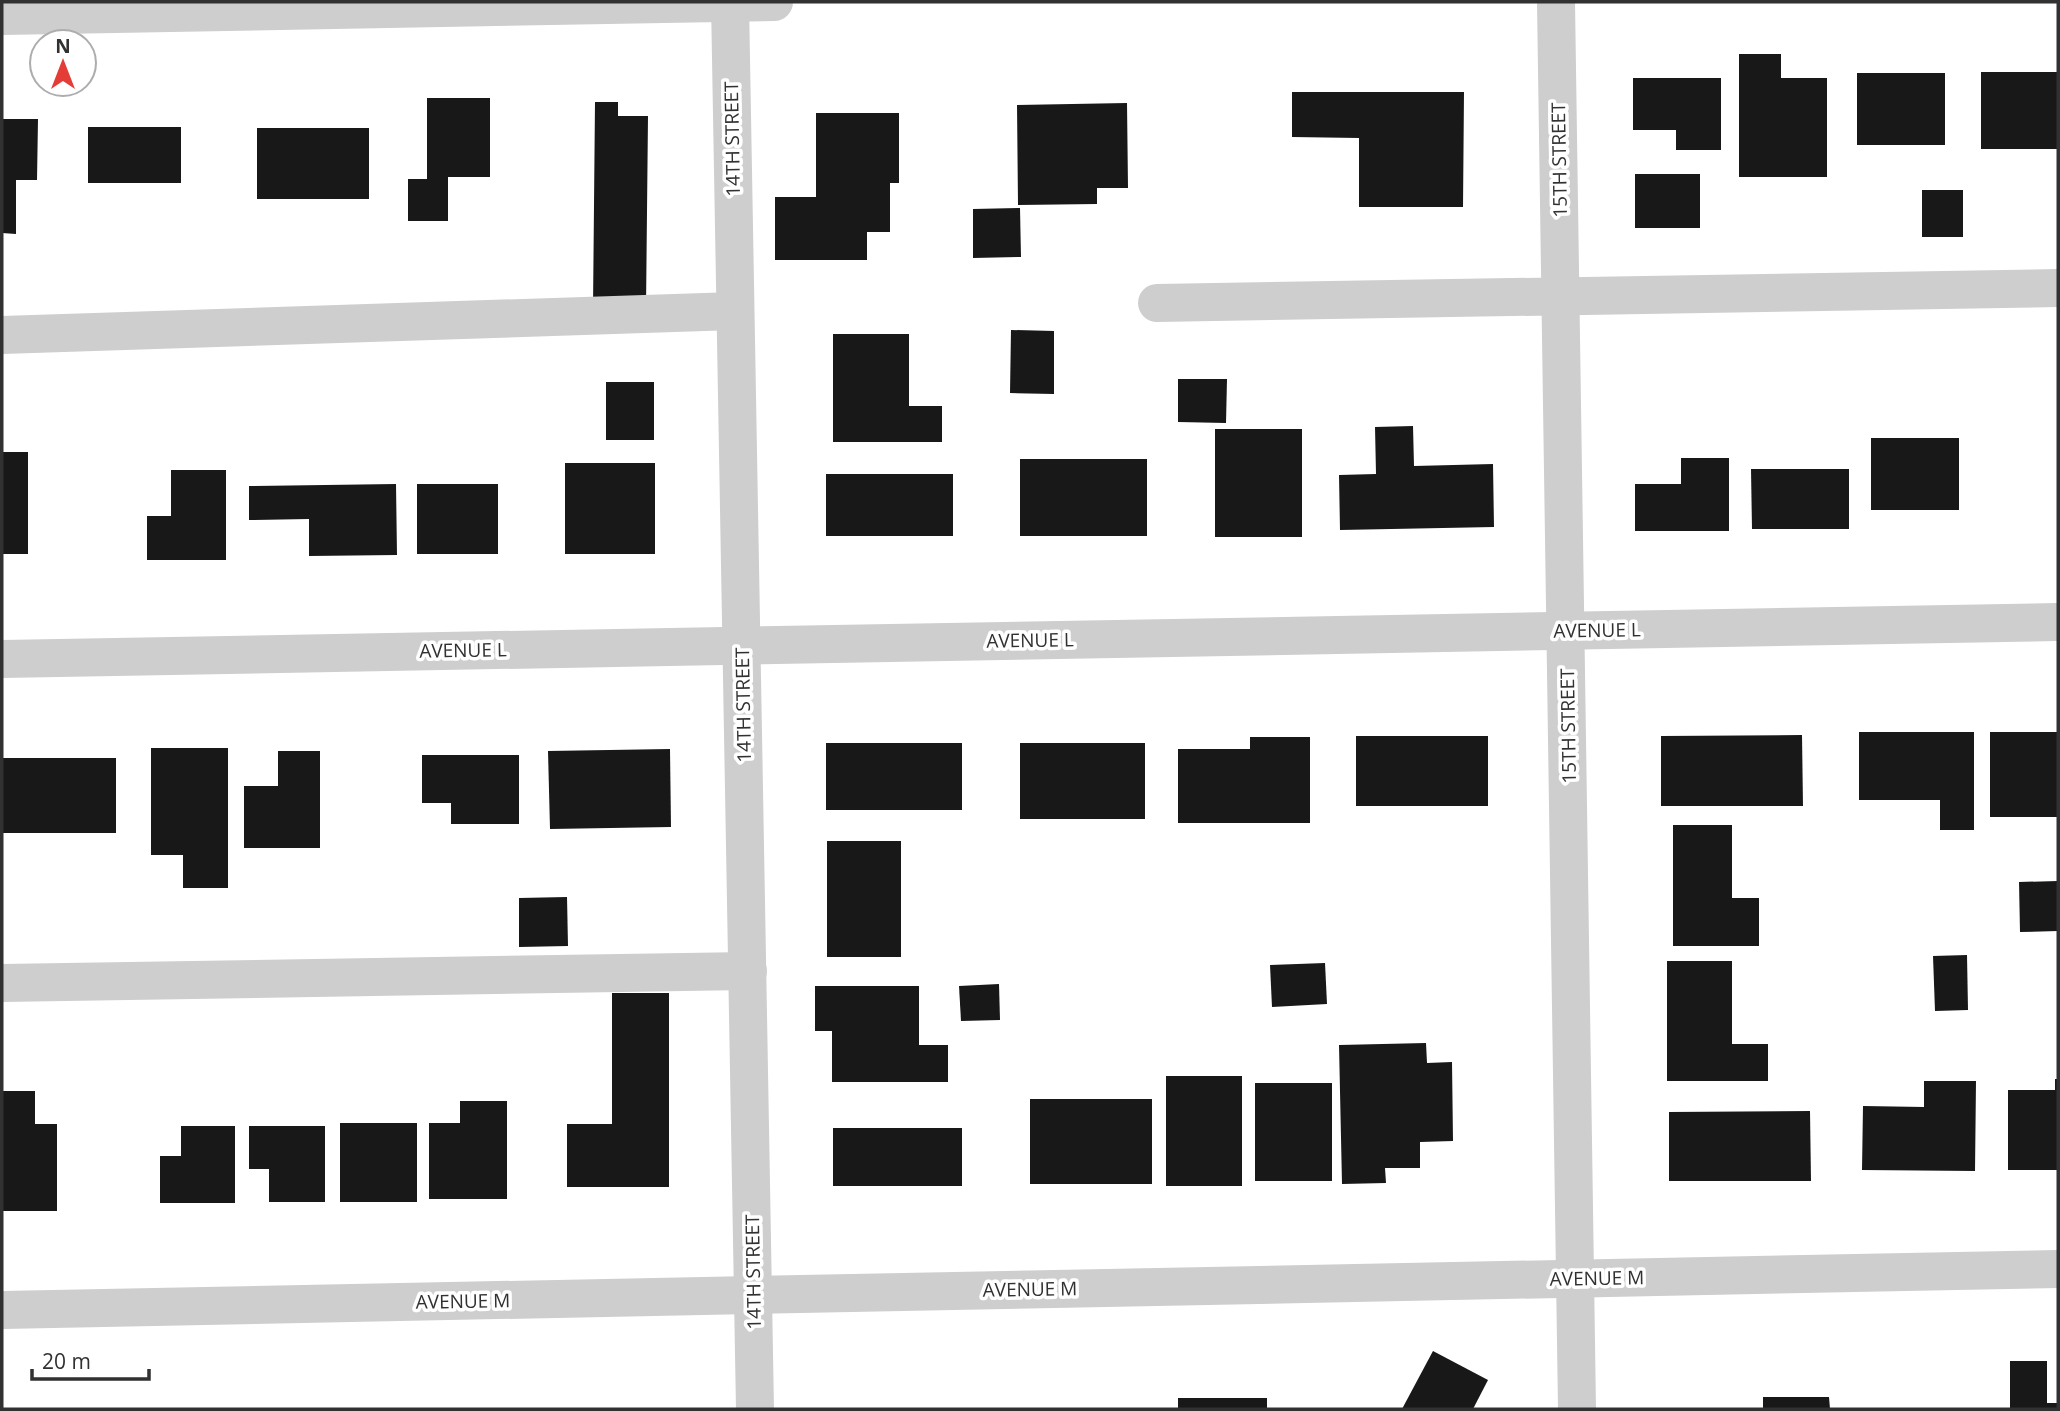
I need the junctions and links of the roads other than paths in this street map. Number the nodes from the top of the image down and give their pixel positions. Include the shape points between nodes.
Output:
1 (730, 2) edge
2 (774, 2) edge
3 (1556, 2) edge
4 (2, 16) edge
5 (2058, 288) edge
6 (1561, 296) junction
7 (1157, 303) dead end
8 (735, 311) junction
9 (2, 335) edge
10 (2058, 622) edge
11 (1567, 631) junction
12 (742, 645) junction
13 (2, 659) edge
14 (748, 971) junction
15 (2, 983) edge
16 (2058, 1269) edge
17 (1576, 1278) junction
18 (754, 1295) junction
19 (2, 1310) edge
20 (755, 1409) edge
21 (1577, 1409) edge

1 - 2 street
1 - 4 street
1 - 8 street, 14TH STREET
3 - 6 street, 15TH STREET
5 - 6 street
6 - 7 street
6 - 11 street, 15TH STREET
8 - 9 street
8 - 12 street, 14TH STREET
10 - 11 street, AVENUE L
11 - 12 street, AVENUE L
11 - 17 street, 15TH STREET
12 - 13 street, AVENUE L
12 - 14 street, 14TH STREET
14 - 15 street
14 - 18 street, 14TH STREET
16 - 17 street, AVENUE M
17 - 18 street, AVENUE M
17 - 21 street, 15TH STREET
18 - 19 street, AVENUE M
18 - 20 street, 14TH STREET

